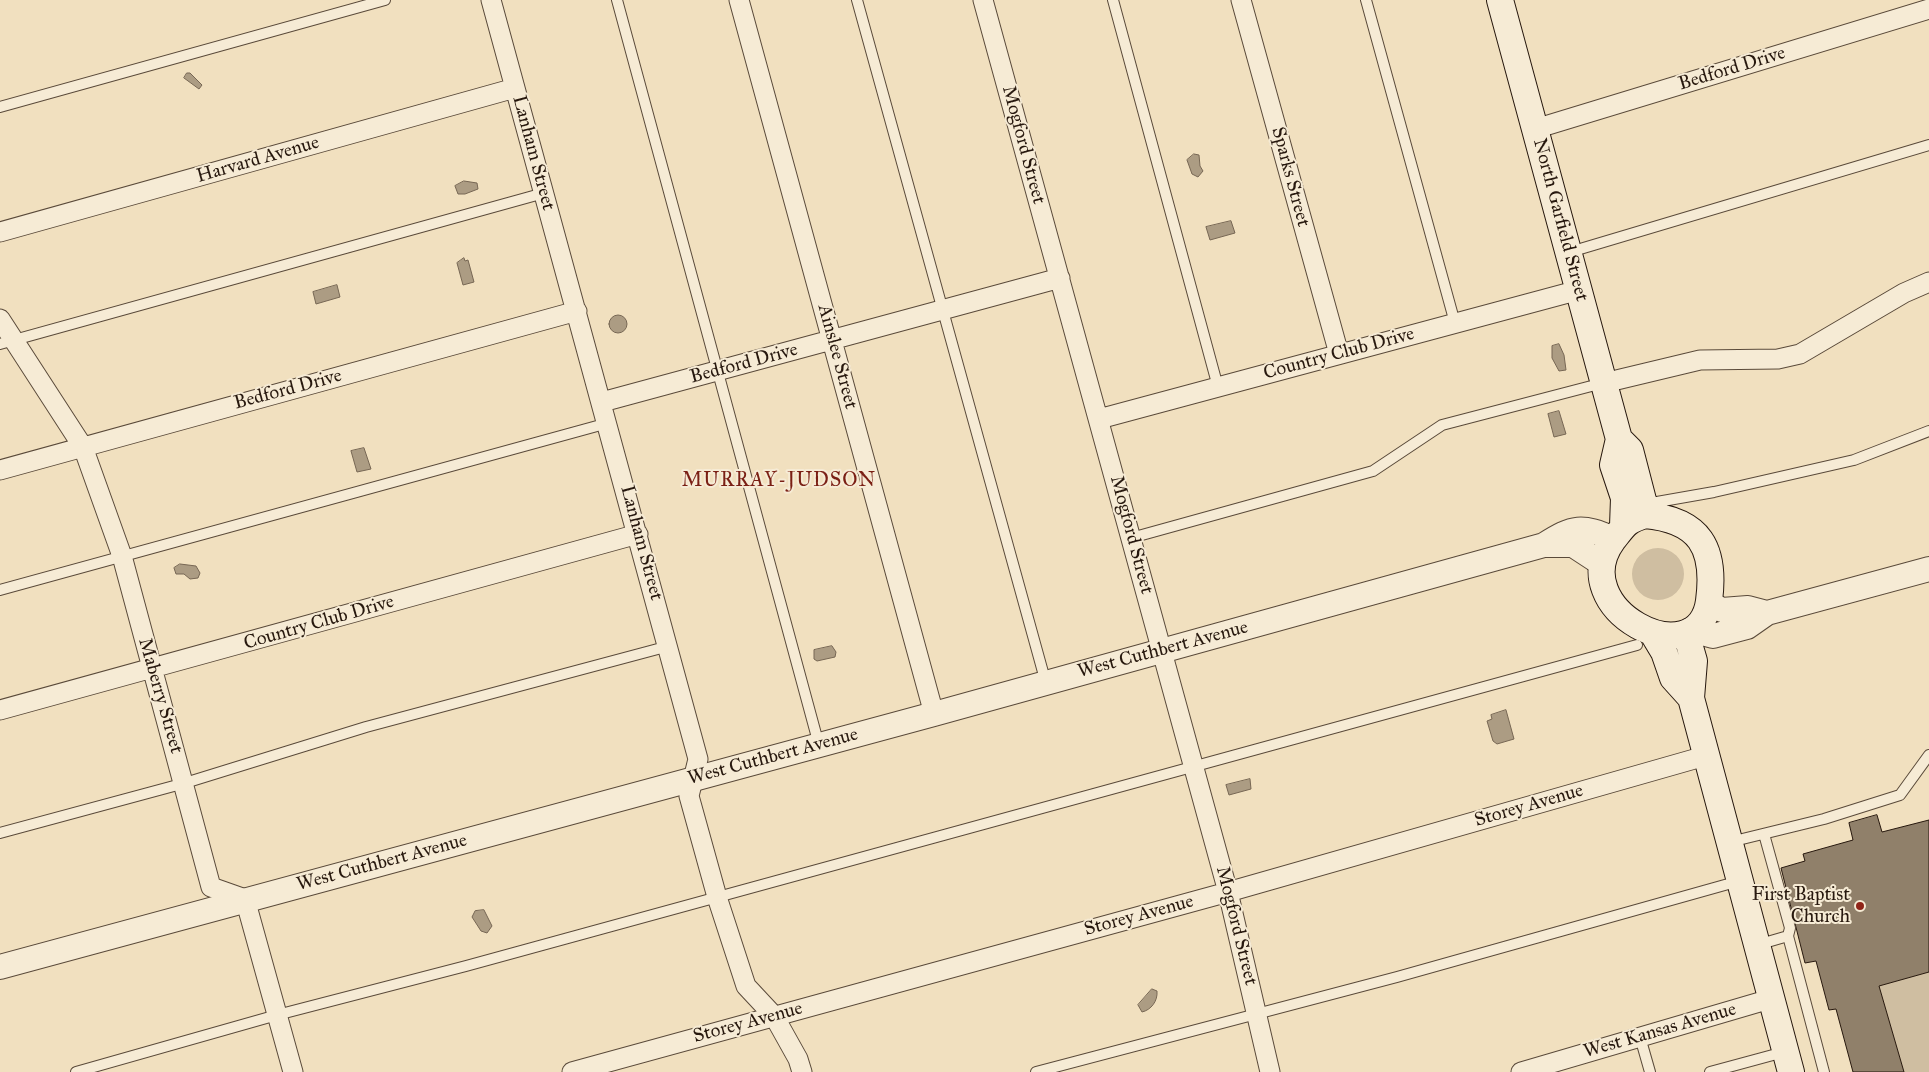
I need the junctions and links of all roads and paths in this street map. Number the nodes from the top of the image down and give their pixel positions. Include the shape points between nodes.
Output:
1 (386, 0) edge
2 (491, 0) edge
3 (617, 0) edge
4 (739, 0) edge
5 (857, 0) edge
6 (983, 0) edge
7 (1113, 0) edge
8 (1241, 0) edge
9 (1366, 0) edge
10 (1500, 0) edge
11 (1929, 10) edge
12 (515, 88) junction
13 (0, 107) edge
14 (1535, 129) junction
15 (1929, 145) edge
16 (544, 193) junction
17 (0, 232) edge
18 (1569, 252) junction
19 (1060, 278) junction
20 (1929, 282) edge
21 (1579, 290) junction
22 (942, 310) junction
23 (576, 311) junction
24 (0, 319) edge
25 (1455, 323) junction
26 (832, 340) junction
27 (6, 342) edge
28 (1339, 354) junction
29 (717, 372) junction
30 (1604, 383) junction
31 (1218, 387) junction
32 (602, 402) junction
33 (1099, 419) junction
34 (608, 423) junction
35 (1929, 431) edge
36 (1619, 439) junction
37 (83, 447) junction
38 (0, 470) edge
39 (1659, 509) junction
40 (1618, 532) junction
41 (638, 534) junction
42 (1132, 538) junction
43 (1544, 545) junction
44 (122, 556) junction
45 (1602, 564) junction
46 (1929, 569) edge
47 (0, 590) edge
48 (1709, 603) junction
49 (1767, 613) junction
50 (1688, 632) junction
51 (1645, 639) junction
52 (669, 646) junction
53 (1162, 651) junction
54 (153, 669) junction
55 (1046, 683) junction
56 (1691, 698) junction
57 (0, 710) edge
58 (934, 714) junction
59 (818, 745) junction
60 (1929, 755) edge
61 (1705, 756) junction
62 (1194, 766) junction
63 (694, 779) junction
64 (185, 783) junction
65 (0, 833) edge
66 (1764, 834) junction
67 (1729, 842) junction
68 (1740, 880) junction
69 (1228, 892) junction
70 (718, 897) junction
71 (245, 899) junction
72 (1788, 936) junction
73 (1756, 945) junction
74 (0, 967) edge
75 (1770, 999) junction
76 (1257, 1013) junction
77 (277, 1015) junction
78 (774, 1016) junction
79 (1640, 1037) junction
80 (1788, 1062) edge
81 (76, 1072) edge
82 (293, 1072) edge
83 (572, 1072) edge
84 (802, 1072) edge
85 (1036, 1072) edge
86 (1270, 1072) edge
87 (1521, 1072) edge
88 (1650, 1072) edge
89 (1710, 1072) edge
90 (1824, 1072) edge

1 - 13 lane
2 - 12 street, Lanham Street
3 - 29 lane
4 - 26 street, Ainslee Street
5 - 22 lane
6 - 19 street, Mogford Street
7 - 31 lane
8 - 28 street, Sparks Street
9 - 25 lane
10 - 14 main road, North Garfield Street
11 - 14 street, Bedford Drive
12 - 16 street, Lanham Street
12 - 17 street, Harvard Avenue
14 - 18 main road, North Garfield Street
15 - 18 lane
16 - 23 street, Lanham Street
16 - 27 lane
18 - 21 main road, North Garfield Street
19 - 22 street, Bedford Drive
19 - 33 street, Mogford Street
20 - 30 street via 1904,293 1800,354 1778,359 1700,360
21 - 25 street, Country Club Drive
21 - 30 main road, North Garfield Street
22 - 26 street, Bedford Drive
22 - 55 lane
23 - 32 street, Lanham Street
23 - 37 street, Bedford Drive
24 - 27 street, Maberry Street
25 - 28 street, Country Club Drive
26 - 29 street, Bedford Drive
26 - 58 street, Ainslee Street
27 - 37 street, Maberry Street
28 - 31 street, Country Club Drive
29 - 32 street, Bedford Drive
29 - 59 lane
30 - 36 main road, North Garfield Street
30 - 42 lane via 1442,425 1373,471
31 - 33 street, Country Club Drive
32 - 34 street, Lanham Street
33 - 42 street, Mogford Street
34 - 41 street, Lanham Street
34 - 44 lane
35 - 39 lane via 1854,460 1714,492
36 - 39 main road via 1630,450 1644,504
36 - 40 main road via 1614,465 1624,498
37 - 38 street, Bedford Drive
37 - 44 street, Maberry Street
39 - 40 main road via 1630,520
39 - 48 main road via 1696,533 1706,548 1710,564
40 - 43 street, West Cuthbert Avenue via 1567,531
40 - 45 main road via 1607,548
41 - 52 street, Lanham Street
41 - 54 street, Country Club Drive
42 - 53 street, Mogford Street
43 - 45 street, West Cuthbert Avenue via 1573,546
43 - 53 street, West Cuthbert Avenue
44 - 47 lane
44 - 54 street, Maberry Street
45 - 51 main road via 1602,580 1607,594 1627,620 1640,629
46 - 49 street
48 - 49 street via 1722,610 1748,608
48 - 50 main road via 1699,623
49 - 50 street via 1747,627 1712,636
50 - 51 main road
50 - 56 main road via 1694,661
51 - 56 main road via 1664,652 1673,678
51 - 62 lane
52 - 63 street, Lanham Street via 698,759
52 - 64 lane via 366,727
53 - 55 street, West Cuthbert Avenue
53 - 62 street, Mogford Street
54 - 57 street, Country Club Drive
54 - 64 street, Maberry Street
55 - 58 street, West Cuthbert Avenue
56 - 61 main road
58 - 59 street, West Cuthbert Avenue
59 - 63 street, West Cuthbert Avenue
60 - 66 lane via 1900,796
61 - 67 main road
61 - 69 street, Storey Avenue
62 - 69 street, Mogford Street
62 - 70 lane
63 - 70 street, Lanham Street via 689,796
63 - 71 street, West Cuthbert Avenue
64 - 65 lane
64 - 71 street, Maberry Street via 211,887
66 - 67 lane
66 - 72 lane via 1790,928
67 - 68 main road
68 - 73 main road
68 - 76 lane
69 - 76 street, Mogford Street
69 - 78 street, Storey Avenue
70 - 77 lane
70 - 78 street, Lanham Street via 746,986
71 - 74 street, West Cuthbert Avenue
71 - 77 street
72 - 73 lane
72 - 90 lane
73 - 75 main road
75 - 79 street, West Kansas Avenue
75 - 80 main road
76 - 85 lane
76 - 86 street, Mogford Street
77 - 81 lane
77 - 82 street
78 - 83 street, Storey Avenue
78 - 84 street, Lanham Street via 798,1058
79 - 87 street, West Kansas Avenue
79 - 88 lane
80 - 89 lane

